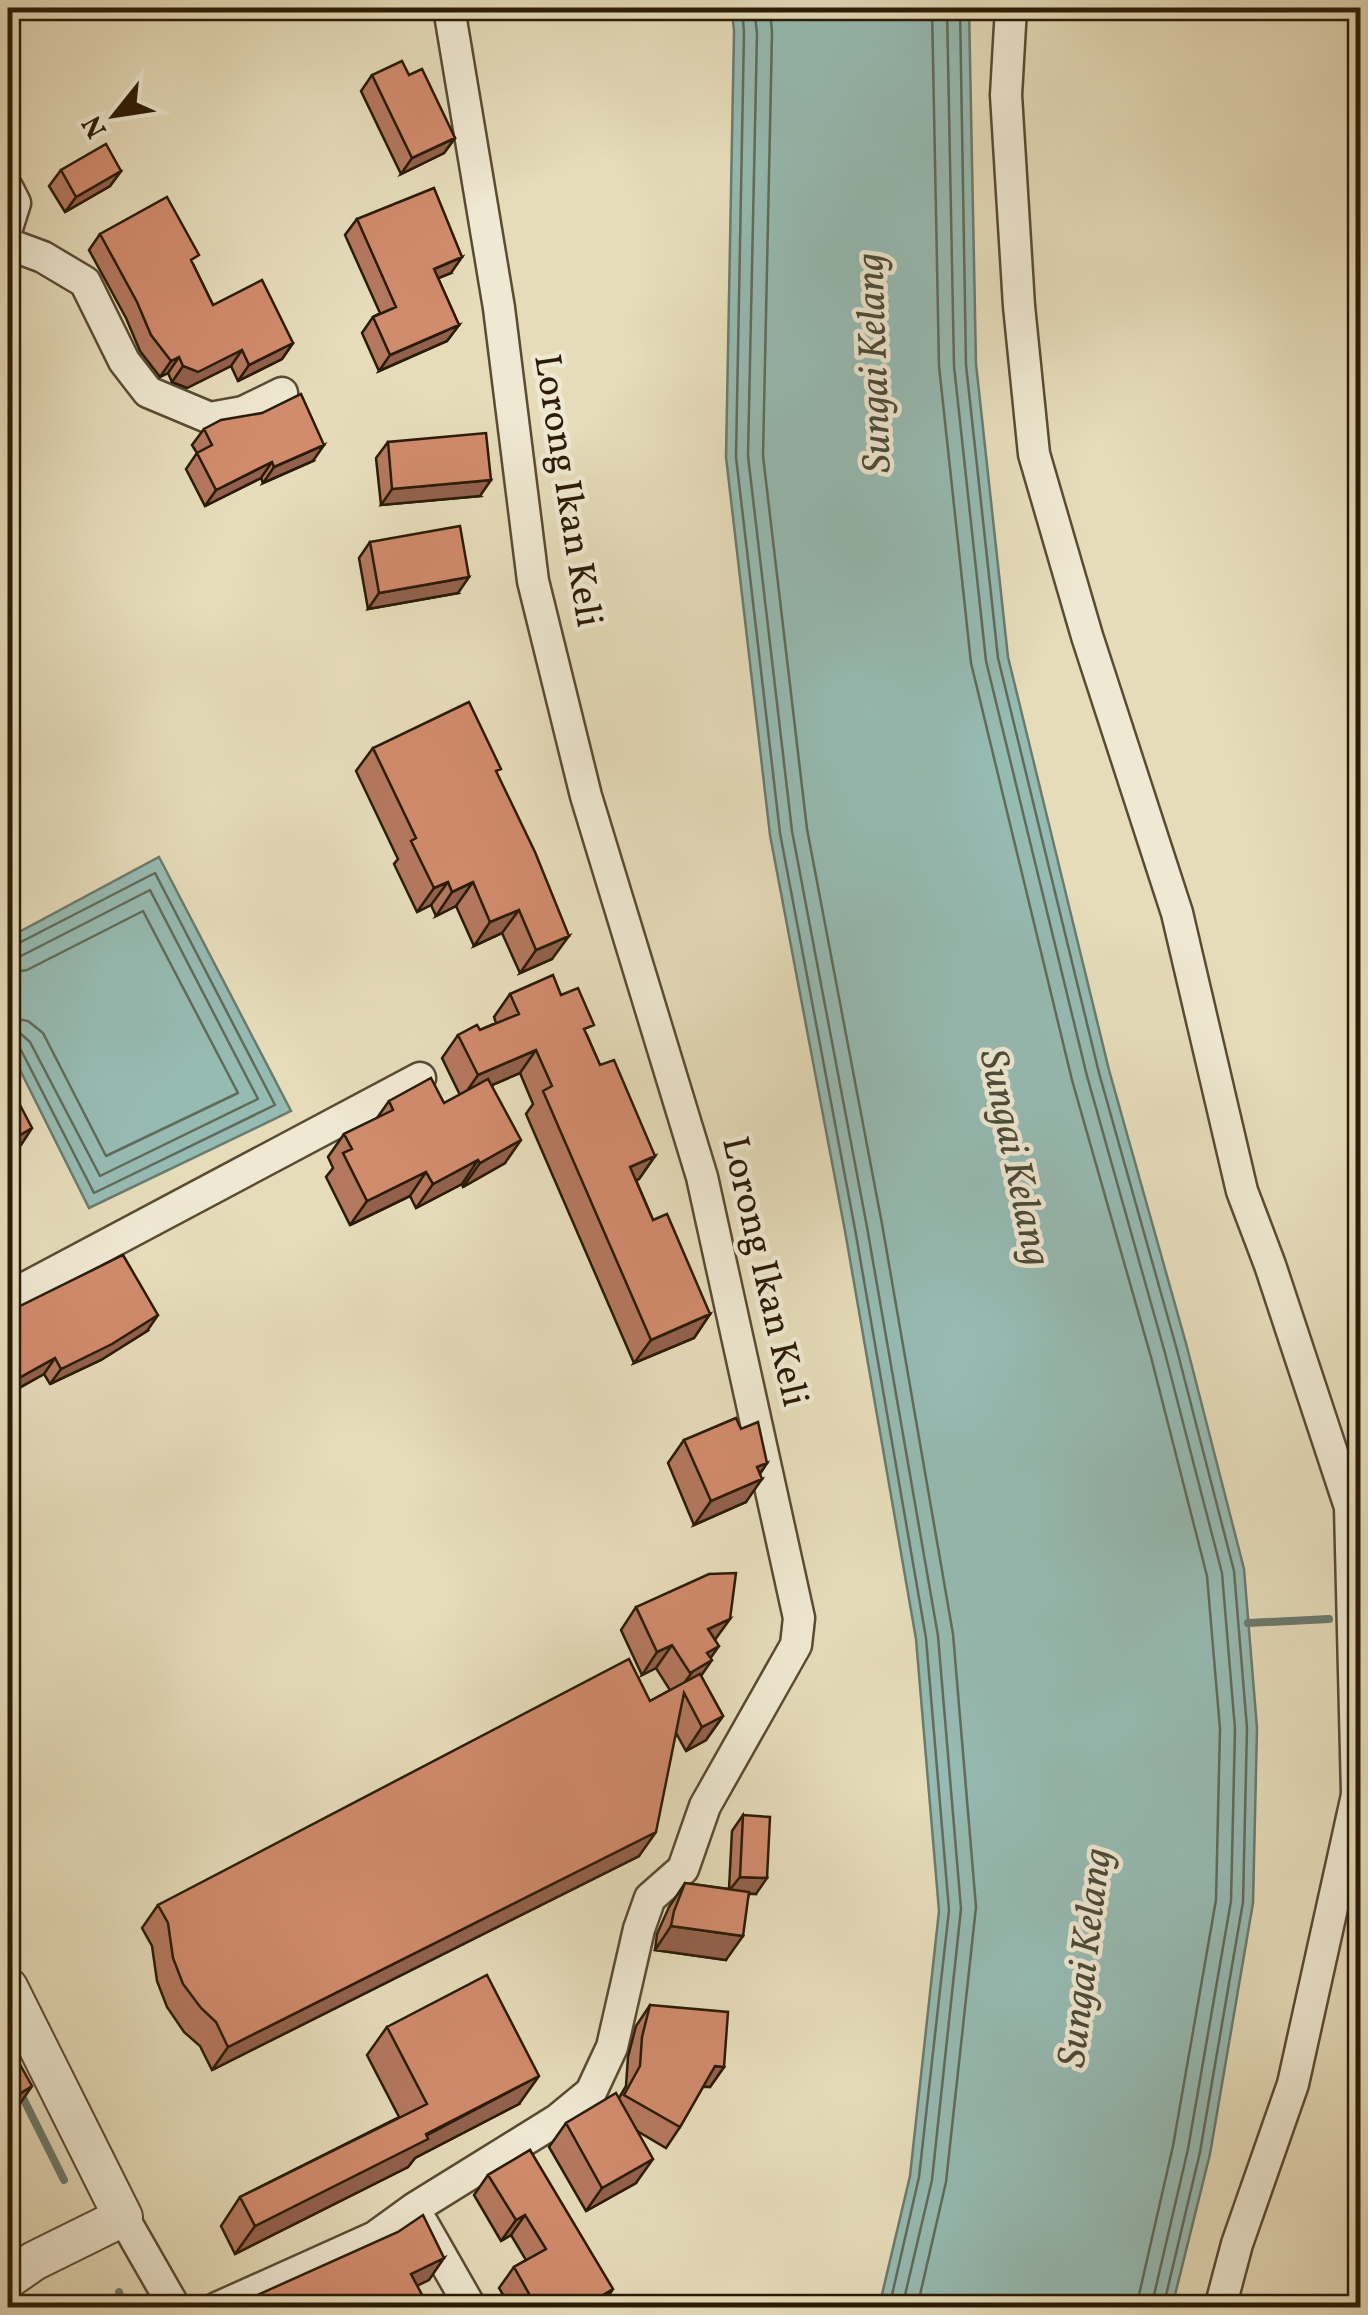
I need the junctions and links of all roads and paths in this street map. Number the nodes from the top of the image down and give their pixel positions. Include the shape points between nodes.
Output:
1 (449, 8) edge
2 (1010, 8) edge
3 (8, 188) edge
4 (8, 224) edge
5 (8, 244) edge
6 (282, 393) dead end
7 (420, 1078) dead end
8 (8, 1297) edge
9 (1359, 1796) edge
10 (8, 1987) edge
11 (414, 2208) junction
12 (123, 2217) junction
13 (8, 2279) edge
14 (175, 2308) edge
15 (217, 2308) edge
16 (471, 2308) edge
17 (1220, 2308) edge

1 - 11 street, Lorong Ikan Keli via 499,308 533,581 586,796 702,1177 799,1618 796,1645 705,1806 683,1869 650,1898 612,2047 591,2092
2 - 9 street via 1006,94 1034,454 1176,913 1242,1191 1350,1507
3 - 4 street via 14,203
5 - 6 street via 85,282 124,361 148,392 210,418 244,412
7 - 8 street
9 - 17 street via 1293,2084
10 - 12 street
11 - 15 street, Lorong Ikan Keli via 376,2237
11 - 16 street
12 - 13 street
12 - 14 street

